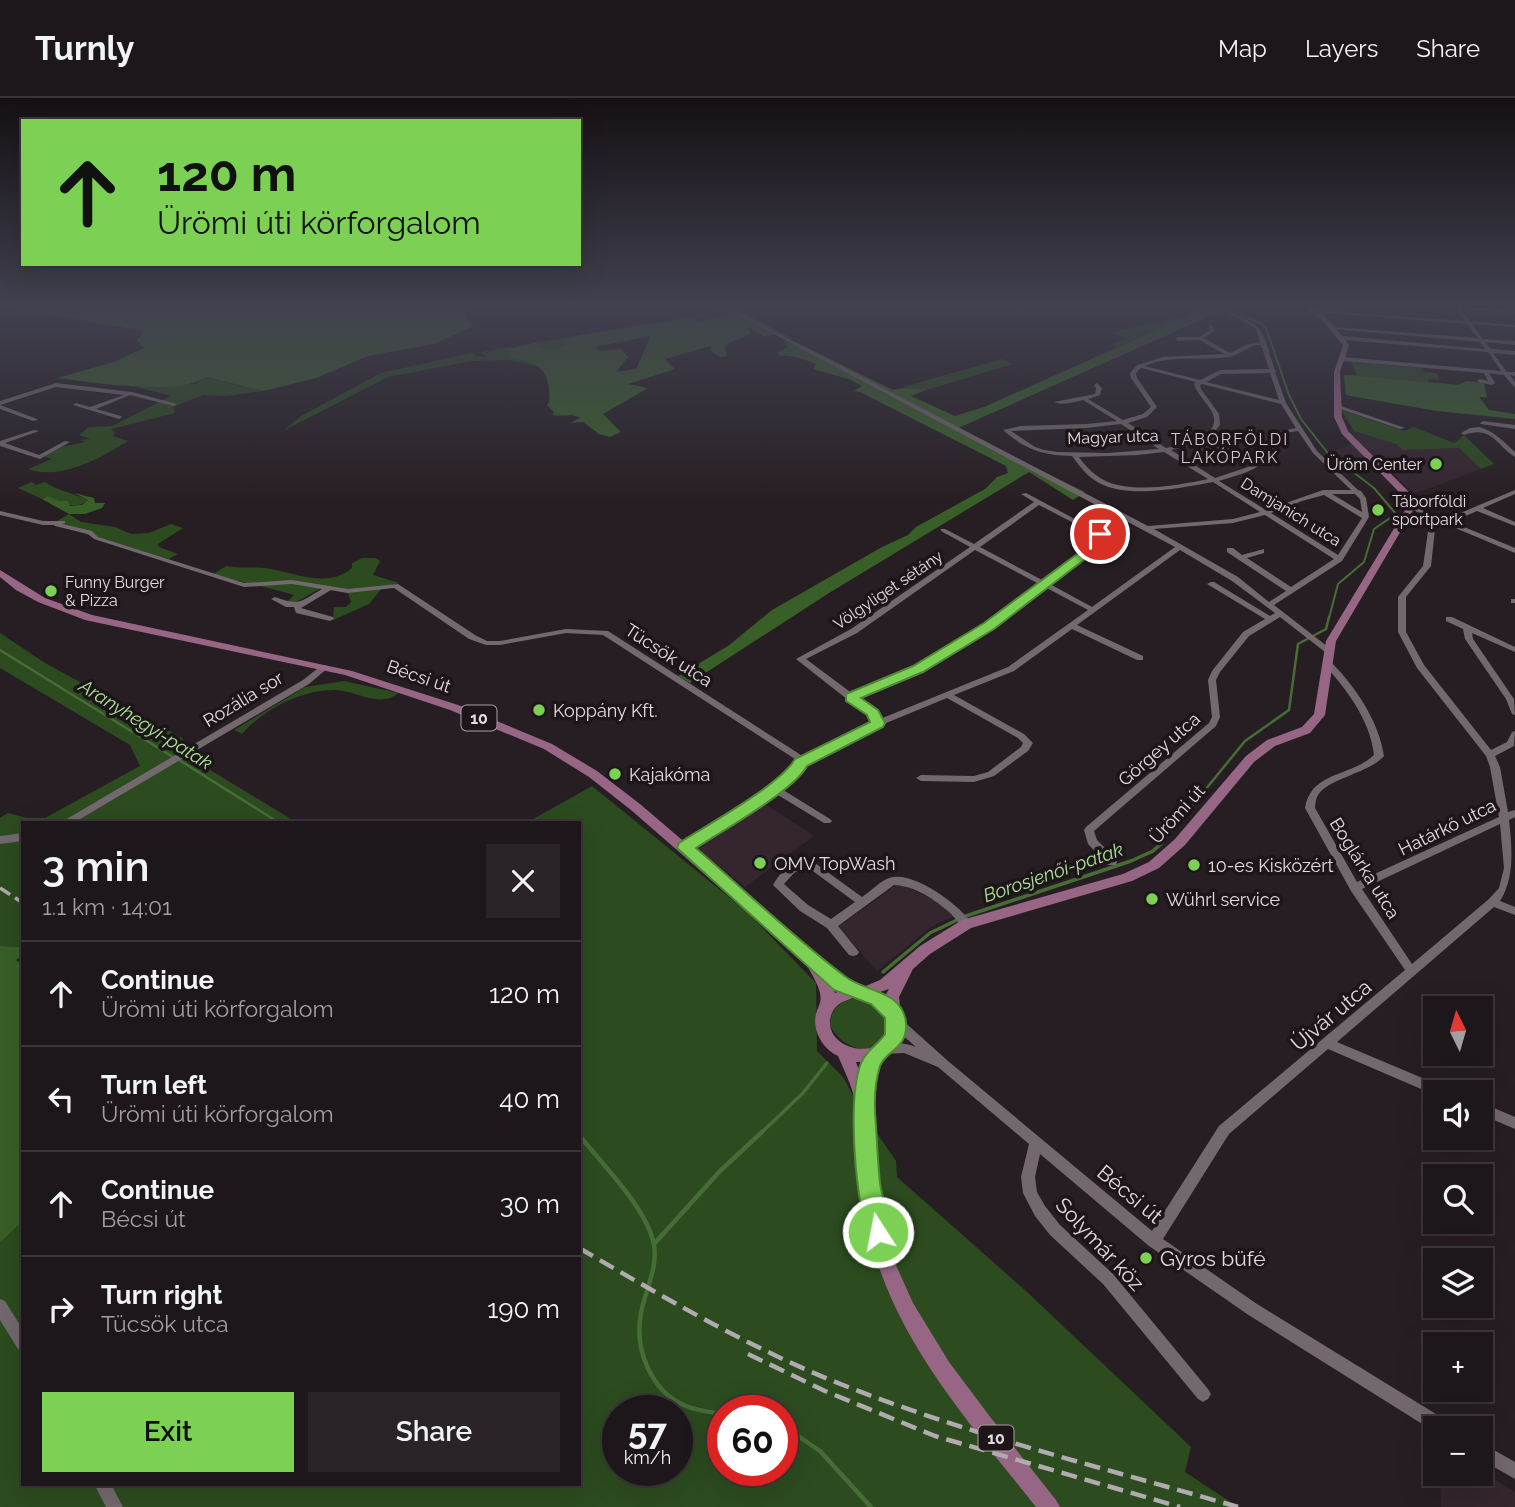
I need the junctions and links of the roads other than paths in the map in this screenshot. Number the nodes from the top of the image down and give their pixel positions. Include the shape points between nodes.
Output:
1 (1486, 372) edge
2 (851, 373) edge
3 (1133, 373) edge
4 (1165, 373) edge
5 (1218, 373) edge
6 (1274, 373) edge
7 (1337, 373) edge
8 (1500, 373) edge
9 (1505, 373) junction
10 (1515, 374) edge
11 (1200, 382) junction
12 (1480, 382) dead end
13 (1097, 385) dead end
14 (1515, 386) edge
15 (132, 394) junction
16 (1085, 399) junction
17 (1057, 402) dead end
18 (1283, 403) junction
19 (174, 404) dead end
20 (0, 405) edge
21 (76, 405) dead end
22 (1336, 406) junction
23 (90, 409) junction
24 (119, 417) dead end
25 (35, 419) dead end
26 (1123, 422) junction
27 (1483, 423) dead end
28 (1515, 427) edge
29 (1402, 428) dead end
30 (1298, 429) junction
31 (36, 431) dead end
32 (1464, 433) dead end
33 (67, 442) dead end
34 (0, 444) edge
35 (1166, 450) junction
36 (1074, 454) junction
37 (1515, 455) edge
38 (1214, 481) junction
39 (1322, 492) junction
40 (1359, 492) junction
41 (1515, 492) edge
42 (1024, 494) dead end
43 (1039, 502) junction
44 (1411, 507) junction
45 (1476, 508) junction
46 (0, 513) edge
47 (1265, 513) junction
48 (1366, 517) junction
49 (1436, 517) junction
50 (1446, 522) junction
51 (1515, 524) edge
52 (57, 525) dead end
53 (1148, 528) junction
54 (943, 530) dead end
55 (90, 532) junction
56 (974, 547) junction
57 (1180, 547) junction
58 (1230, 550) dead end
59 (1261, 551) dead end
60 (1515, 551) edge
61 (1242, 557) junction
62 (1339, 559) junction
63 (0, 573) edge
64 (1211, 584) dead end
65 (1046, 586) junction
66 (328, 589) junction
67 (1292, 592) junction
68 (1402, 597) junction
69 (275, 599) dead end
70 (1413, 602) dead end
71 (1271, 604) junction
72 (299, 605) junction
73 (1093, 610) junction
74 (1282, 613) junction
75 (330, 619) dead end
76 (1270, 619) junction
77 (1449, 619) dead end
78 (1072, 626) junction
79 (1467, 628) junction
80 (1515, 650) edge
81 (1328, 657) junction
82 (1140, 658) dead end
83 (325, 667) junction
84 (949, 696) junction
85 (851, 698) junction
86 (1515, 712) edge
87 (878, 723) junction
88 (1515, 734) edge
89 (1489, 755) junction
90 (801, 763) junction
91 (921, 778) dead end
92 (773, 788) junction
93 (1509, 815) edge
94 (70, 821) edge
95 (827, 821) dead end
96 (21, 837) edge
97 (0, 841) edge
98 (685, 848) junction
99 (1112, 863) dead end
100 (1355, 888) junction
101 (862, 902) junction
102 (1493, 902) junction
103 (1515, 911) edge
104 (963, 918) junction
105 (831, 925) junction
106 (853, 952) dead end
107 (805, 953) junction
108 (907, 966) junction
109 (1412, 972) junction
110 (861, 993) junction
111 (828, 1005) junction
112 (895, 1018) junction
113 (1328, 1043) junction
114 (880, 1051) junction
115 (845, 1053) junction
116 (944, 1065) junction
117 (1423, 1084) edge
118 (864, 1102) junction
119 (1493, 1114) edge
120 (1515, 1123) edge
121 (1036, 1143) junction
122 (1154, 1241) junction
123 (0, 1306) edge
124 (21, 1341) edge
125 (1203, 1394) dead end
126 (1424, 1416) edge
127 (1493, 1458) edge
128 (1515, 1471) edge
129 (103, 1486) edge
130 (115, 1507) edge
131 (1049, 1507) edge

1 - 12 street via 1492,383
2 - 53 street
3 - 26 street via 1154,407 1146,416
4 - 11 street
5 - 11 street
6 - 18 street
7 - 22 main road
8 - 9 street
9 - 10 street
9 - 14 street
11 - 18 street
11 - 35 street, Magyar utca via 1196,387 1216,415 1216,428 1205,439
13 - 16 street via 1097,395
15 - 19 street
15 - 20 street via 56,384
15 - 23 street
16 - 17 street
16 - 26 street, Damjanich utca
18 - 30 street
20 - 25 street
21 - 23 street
22 - 29 street
22 - 44 main road via 1345,432 1405,493
23 - 24 street
26 - 35 street, Damjanich utca
26 - 36 street, Magyar utca via 1006,430 1036,450
27 - 28 street
30 - 38 street via 1283,432 1274,450 1258,464
30 - 40 street via 1315,452
31 - 34 street
32 - 37 street via 1476,427 1486,429
33 - 34 street via 40,457
35 - 36 street, Magyar utca
35 - 38 street, Damjanich utca
36 - 38 street via 1088,472 1111,486 1172,487
38 - 47 street, Damjanich utca
39 - 40 street
39 - 47 street
39 - 48 street
40 - 48 street
41 - 45 street
42 - 43 street
43 - 56 street, Völgyliget sétány
43 - 65 street via 1103,537
44 - 49 street
44 - 81 main road, Ürömi út via 1331,641
45 - 50 street
45 - 51 street
46 - 55 street, Tücsök utca via 43,523 95,527
47 - 53 street via 1226,522
47 - 62 street, Damjanich utca
48 - 62 street
49 - 50 street
49 - 68 street via 1427,566
50 - 60 street
52 - 55 street, Tücsök utca
53 - 57 street
54 - 56 street
55 - 66 street, Tücsök utca via 96,538 244,585 292,583
56 - 65 street
56 - 85 street, Völgyliget sétány via 854,631 800,659
57 - 71 street
57 - 73 street
58 - 61 street
59 - 61 street
61 - 67 street
62 - 67 street
63 - 83 main road, Bécsi út / 10 via 41,598 91,617
64 - 76 street
65 - 73 street
65 - 85 street via 918,669
66 - 72 street
66 - 90 street, Tücsök utca via 397,587 486,643 566,631 606,633 796,754
67 - 71 street
68 - 70 street
68 - 89 street via 1402,632 1411,653
69 - 72 street
71 - 74 street
72 - 75 street via 299,611
73 - 78 street
74 - 76 street, Görgey utca
74 - 81 street
76 - 99 street, Görgey utca via 1246,634 1216,671 1213,724 1090,830 1092,841
77 - 79 street
78 - 82 street
78 - 84 street via 1011,669
79 - 80 street
79 - 86 street via 1469,639
81 - 100 street, Boglárka utca via 1379,745 1379,756 1371,765 1323,785 1310,802 1312,816
81 - 104 main road, Ürömi út via 1314,723 1250,758 1162,860 1131,876
83 - 94 street, Rozália sor
83 - 98 main road, Bécsi út / 10 via 417,695 549,747 605,782
84 - 87 street
84 - 91 street via 1028,743 991,774 974,779
85 - 87 street, Völgyliget sétány via 873,713
87 - 90 street
88 - 89 street via 1511,744
89 - 93 street, Újvár utca
90 - 92 street
92 - 95 street
92 - 98 street
93 - 100 street, Határkő utca
93 - 102 street, Újvár utca via 1507,880
96 - 97 street
98 - 107 main road, Bécsi út / 10
100 - 109 street, Boglárka utca
101 - 104 street via 891,881 901,880 950,904
101 - 105 street
101 - 105 street via 808,862 780,880 778,885 804,908
102 - 103 street
102 - 109 street, Újvár utca
104 - 108 main road, Ürömi út
105 - 106 street
107 - 110 main road, Bécsi út / 10 via 841,984
107 - 111 main road, Bécsi út / 10 via 824,983
108 - 110 main road, Ürömi út via 878,988
108 - 112 main road, Ürömi út via 892,997
109 - 113 street, Újvár utca
110 - 111 main road via 840,995
110 - 112 main road, 10 via 887,1004
111 - 115 main road, 10 via 822,1029
112 - 114 main road, 10 via 895,1036
112 - 116 street, Bécsi út
113 - 117 street
113 - 122 street, Újvár utca via 1224,1130
114 - 115 main road via 857,1056
114 - 116 street, Bécsi út via 910,1049
114 - 118 main road, 10 via 867,1075
115 - 118 main road, 10
116 - 121 street, Bécsi út
118 - 131 main road, 10 via 870,1186 884,1254 912,1322
119 - 120 street
121 - 122 street, Bécsi út
121 - 125 street, Solymár köz via 1028,1177 1040,1212 1108,1279
122 - 126 street, Bécsi út via 1252,1309
123 - 124 street
127 - 128 street
129 - 130 street

